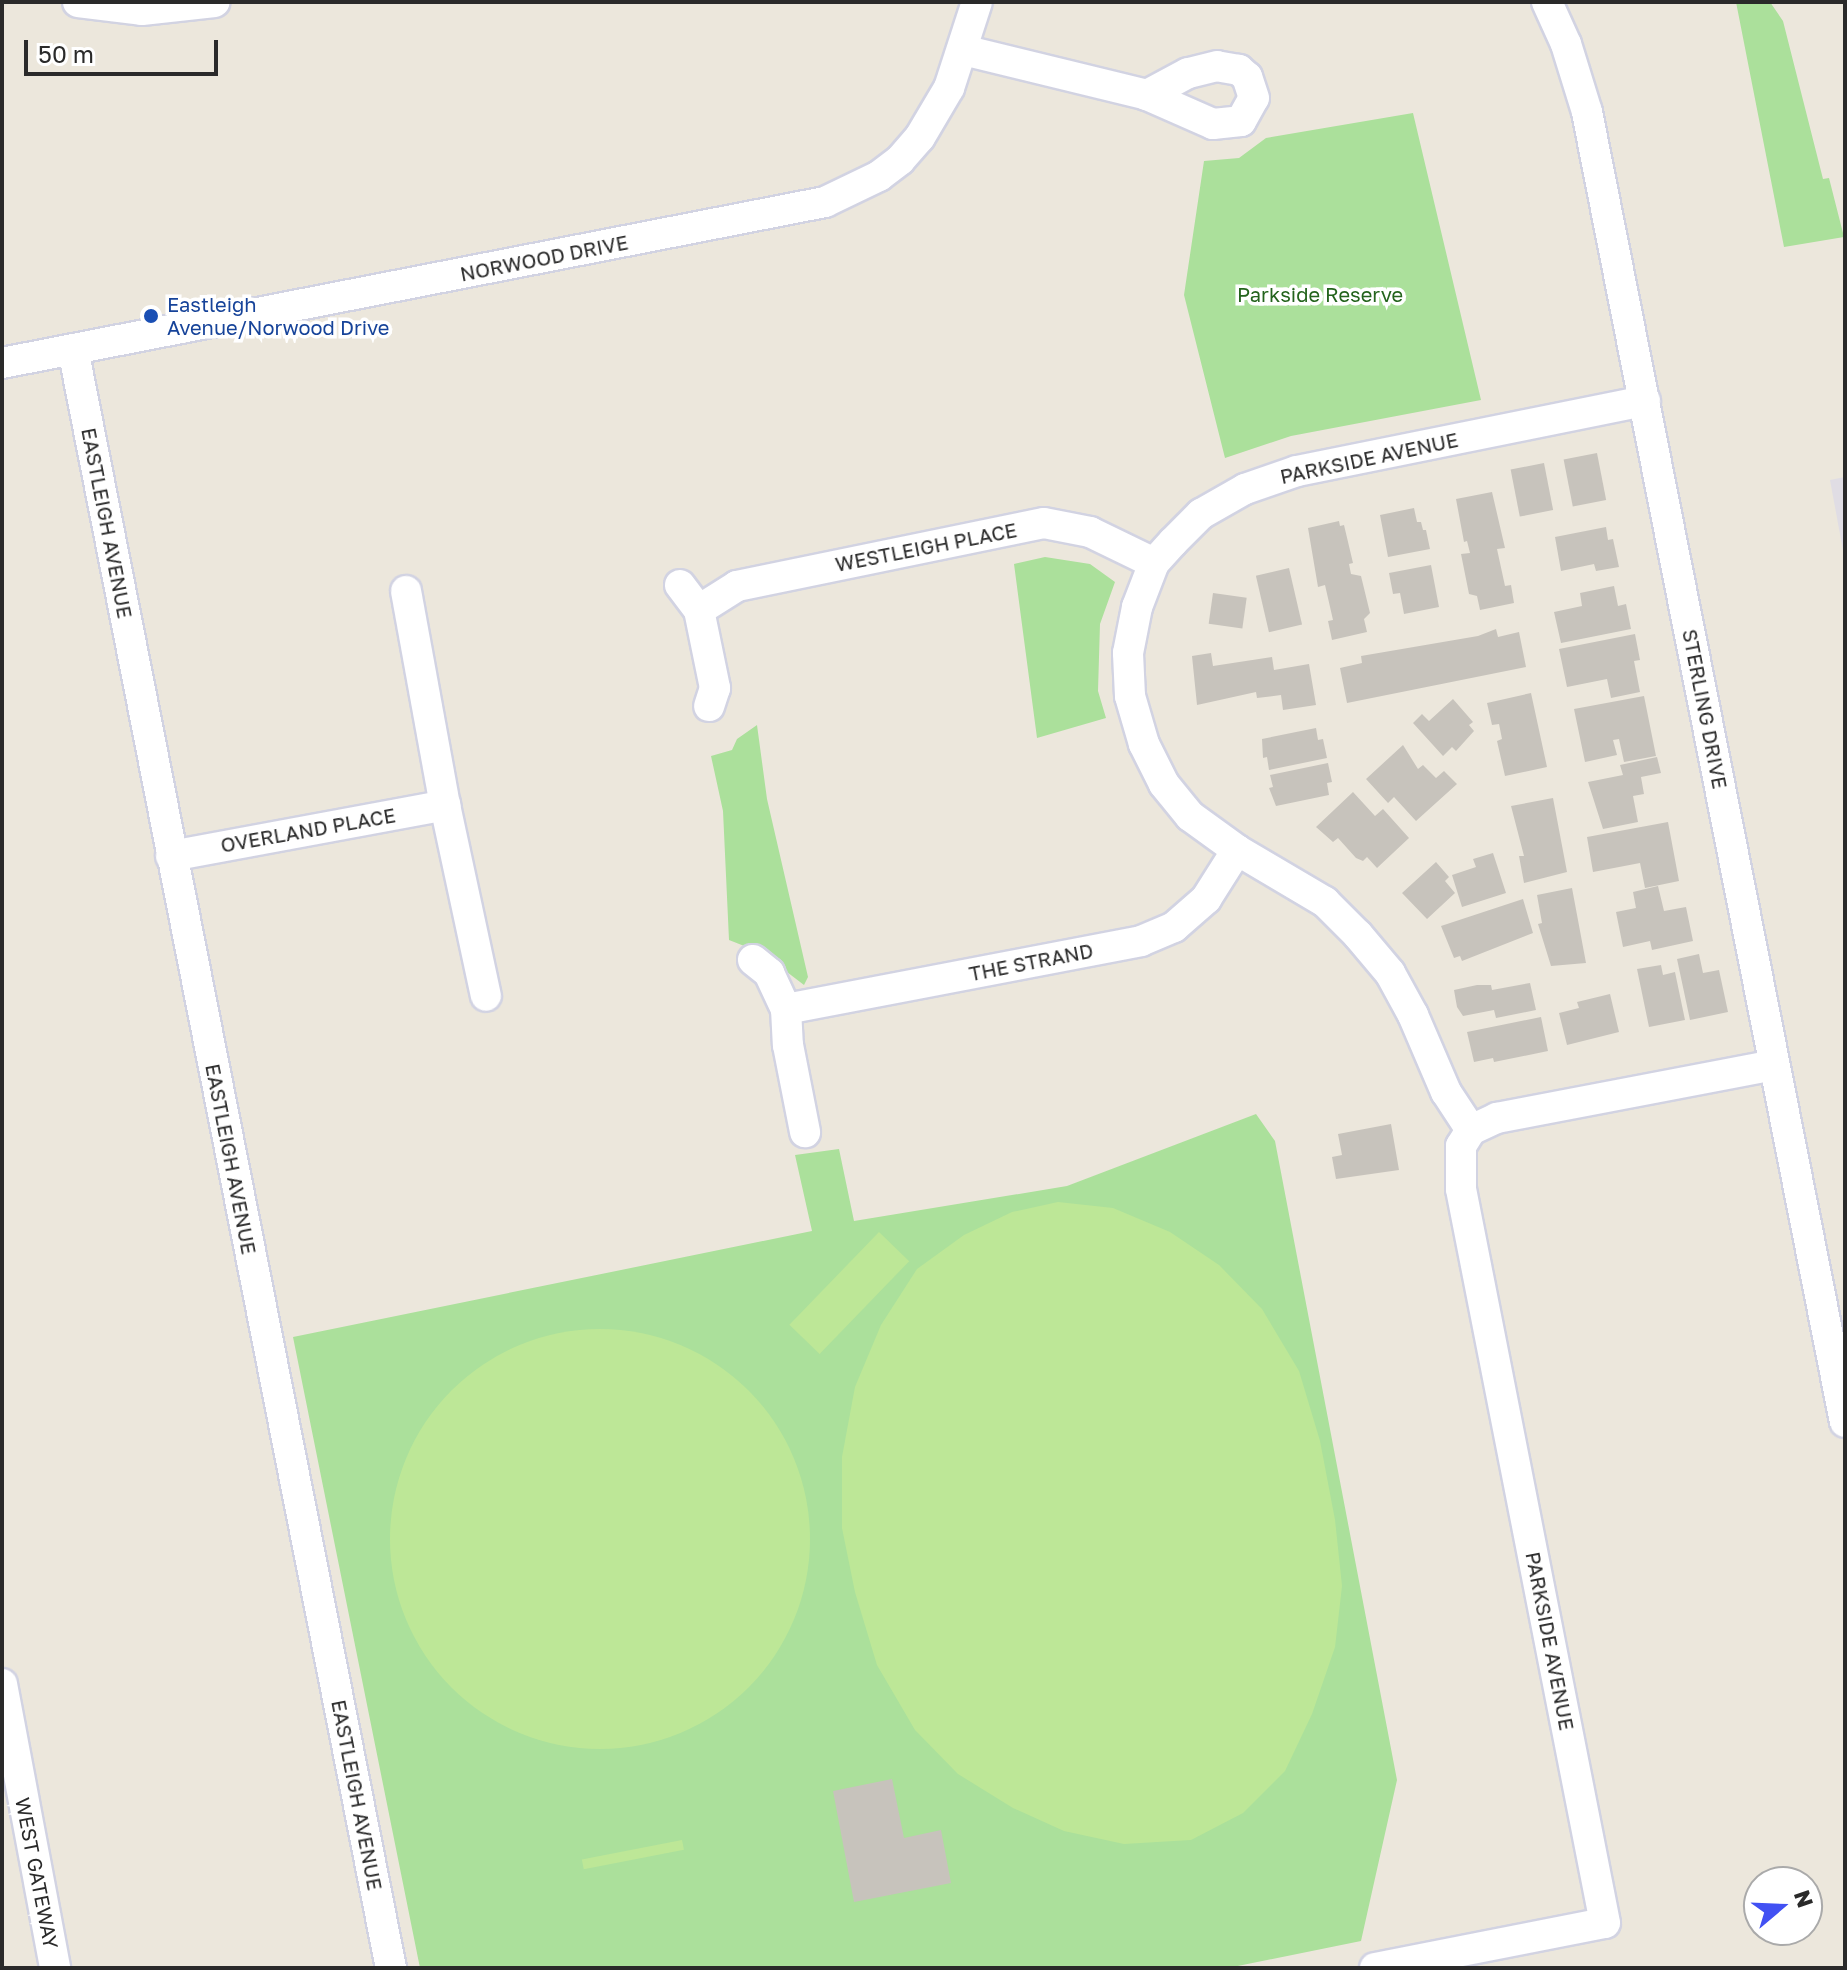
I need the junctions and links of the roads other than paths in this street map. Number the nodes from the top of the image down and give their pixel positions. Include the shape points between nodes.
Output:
1 (78, 2) edge
2 (215, 2) edge
3 (977, 2) edge
4 (1547, 2) edge
5 (963, 50) junction
6 (1147, 95) dead end
7 (73, 349) junction
8 (2, 363) edge
9 (1645, 401) junction
10 (1154, 563) junction
11 (680, 585) dead end
12 (406, 591) dead end
13 (699, 610) junction
14 (709, 706) dead end
15 (445, 805) junction
16 (1237, 850) junction
17 (171, 856) junction
18 (753, 960) dead end
19 (486, 996) dead end
20 (786, 1009) junction
21 (1774, 1065) junction
22 (1471, 1130) junction
23 (805, 1132) dead end
24 (1845, 1422) edge
25 (2, 1684) edge
26 (55, 1968) edge
27 (391, 1968) edge
28 (1375, 1968) edge

1 - 2 street via 142,10
3 - 5 street, NORWOOD DRIVE
4 - 9 street, STERLING DRIVE via 1587,112
5 - 6 street
5 - 7 street, NORWOOD DRIVE via 937,112 900,160 825,202
7 - 8 street, NORWOOD DRIVE
7 - 17 street, EASTLEIGH AVENUE
9 - 10 street, PARKSIDE AVENUE via 1297,471 1245,489 1201,514
9 - 21 street, STERLING DRIVE
10 - 13 street, WESTLEIGH PLACE via 1090,532 1044,523 737,586
10 - 16 street, PARKSIDE AVENUE via 1137,607 1128,653 1130,696 1144,744 1164,784 1190,816
11 - 13 street
12 - 15 street
13 - 14 street via 715,688
15 - 17 street, OVERLAND PLACE
15 - 19 street
16 - 20 street, THE STRAND via 1206,899 1174,927 1141,941
16 - 22 street, PARKSIDE AVENUE via 1325,902 1390,973 1446,1092
17 - 27 street, EASTLEIGH AVENUE
18 - 20 street via 769,973
20 - 23 street
21 - 22 street via 1497,1118
21 - 24 street, STERLING DRIVE
22 - 28 street, PARKSIDE AVENUE via 1461,1146 1461,1189 1605,1923
25 - 26 street, WEST GATEWAY

